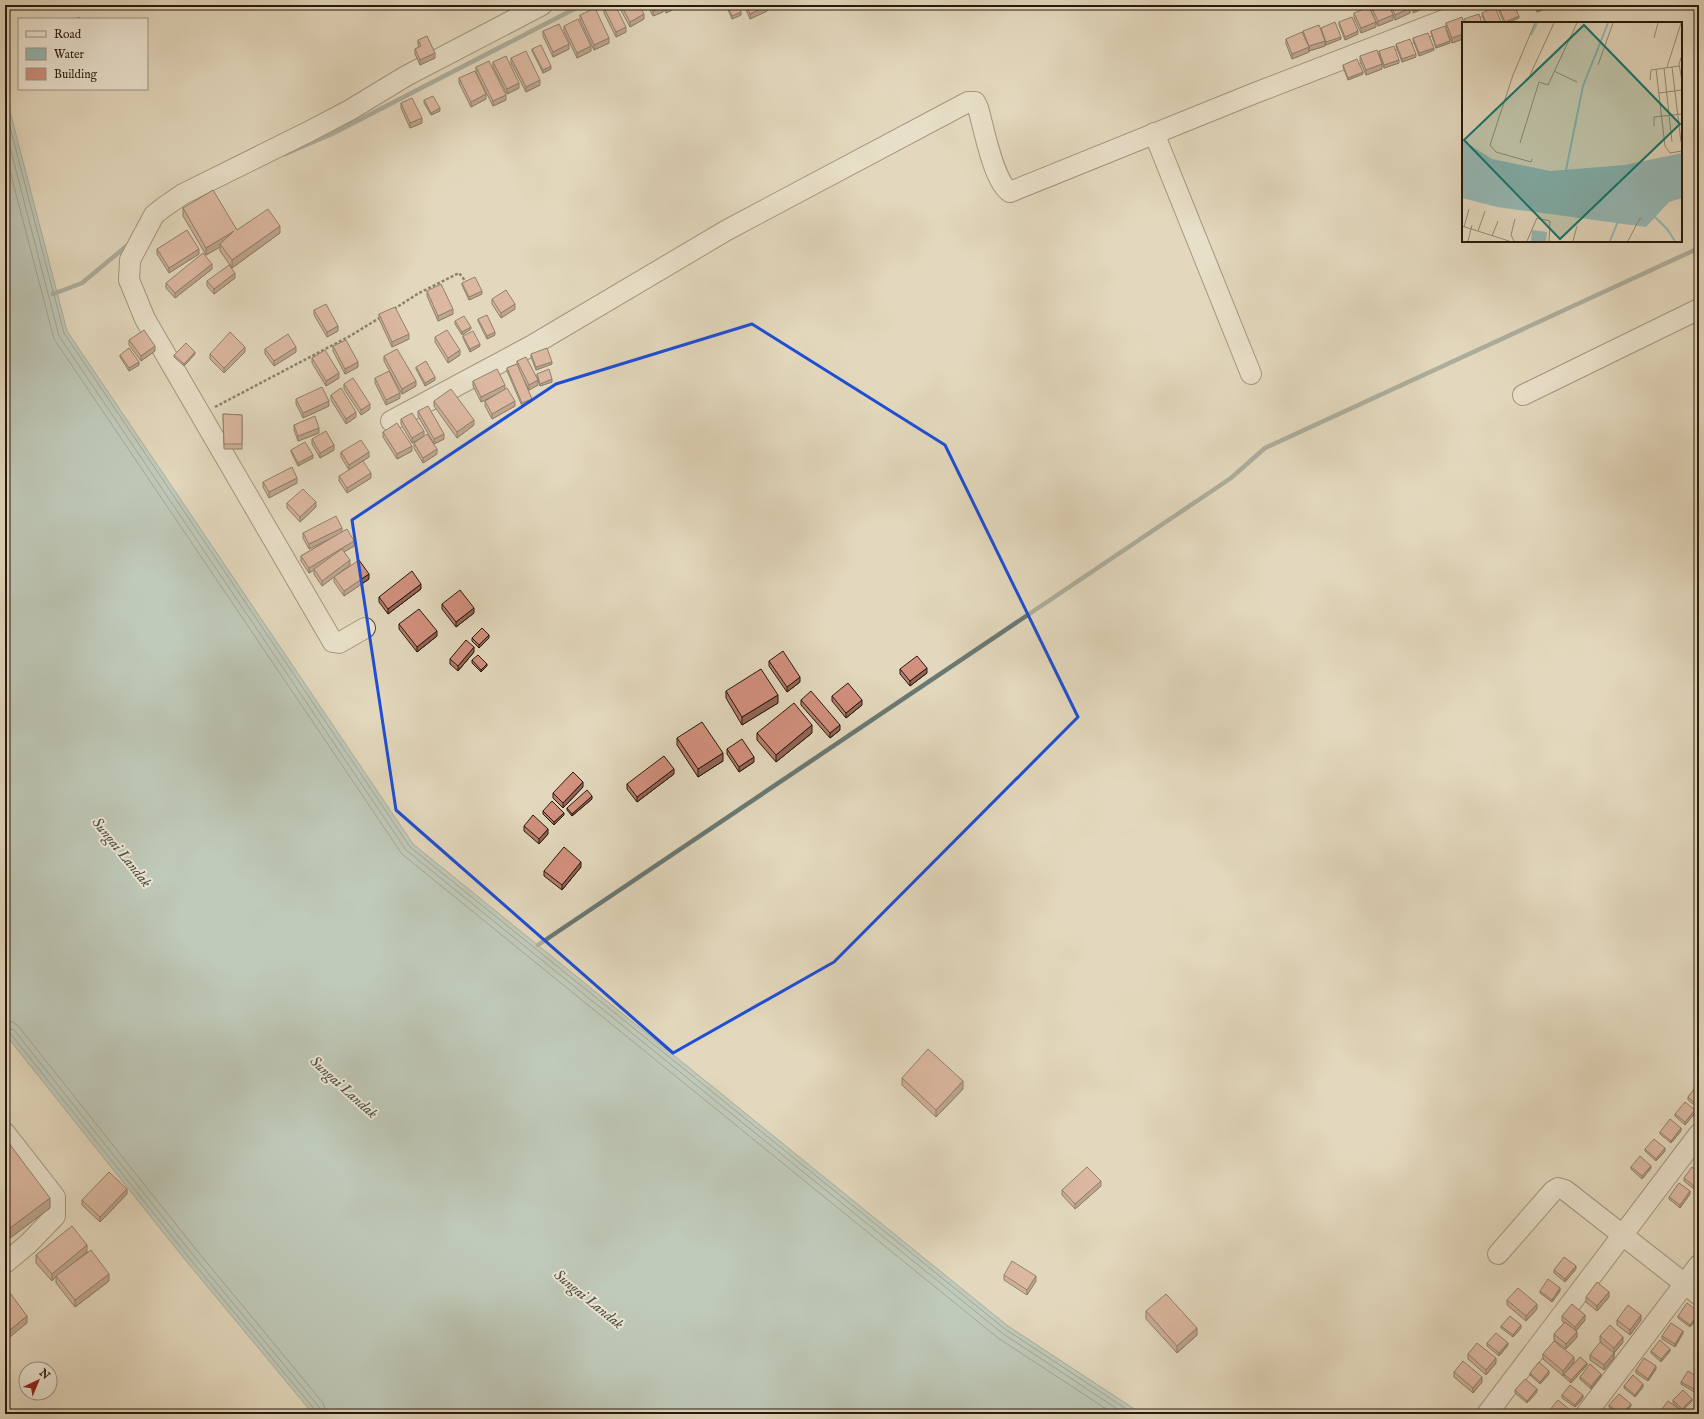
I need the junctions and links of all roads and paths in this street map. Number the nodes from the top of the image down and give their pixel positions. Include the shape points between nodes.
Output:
1 (542, 5) edge
2 (1483, 5) edge
3 (1154, 133) junction
4 (466, 283) edge
5 (1699, 309) edge
6 (388, 312) edge
7 (382, 316) edge
8 (1251, 374) dead end
9 (1523, 395) dead end
10 (201, 415) junction
11 (391, 421) dead end
12 (364, 628) dead end
13 (5, 1133) edge
14 (1699, 1134) edge
15 (1622, 1234) junction
16 (1498, 1254) dead end
17 (5, 1263) edge
18 (1699, 1266) edge
19 (1692, 1290) edge
20 (1487, 1414) edge
21 (1586, 1414) edge

1 - 10 street via 406,76 350,110 183,194 154,215 130,260 129,280 144,319
2 - 3 street
3 - 8 street
3 - 11 street via 1010,192 998,175 978,108 975,102 968,102 727,230 530,346
4 - 6 path via 459,273
5 - 9 street
7 - 10 path via 350,336
10 - 12 street via 331,640 339,643
13 - 17 street via 55,1197 55,1216
14 - 15 street
15 - 16 street via 1565,1190 1558,1188
15 - 19 street
15 - 20 street
18 - 19 street
19 - 21 street

